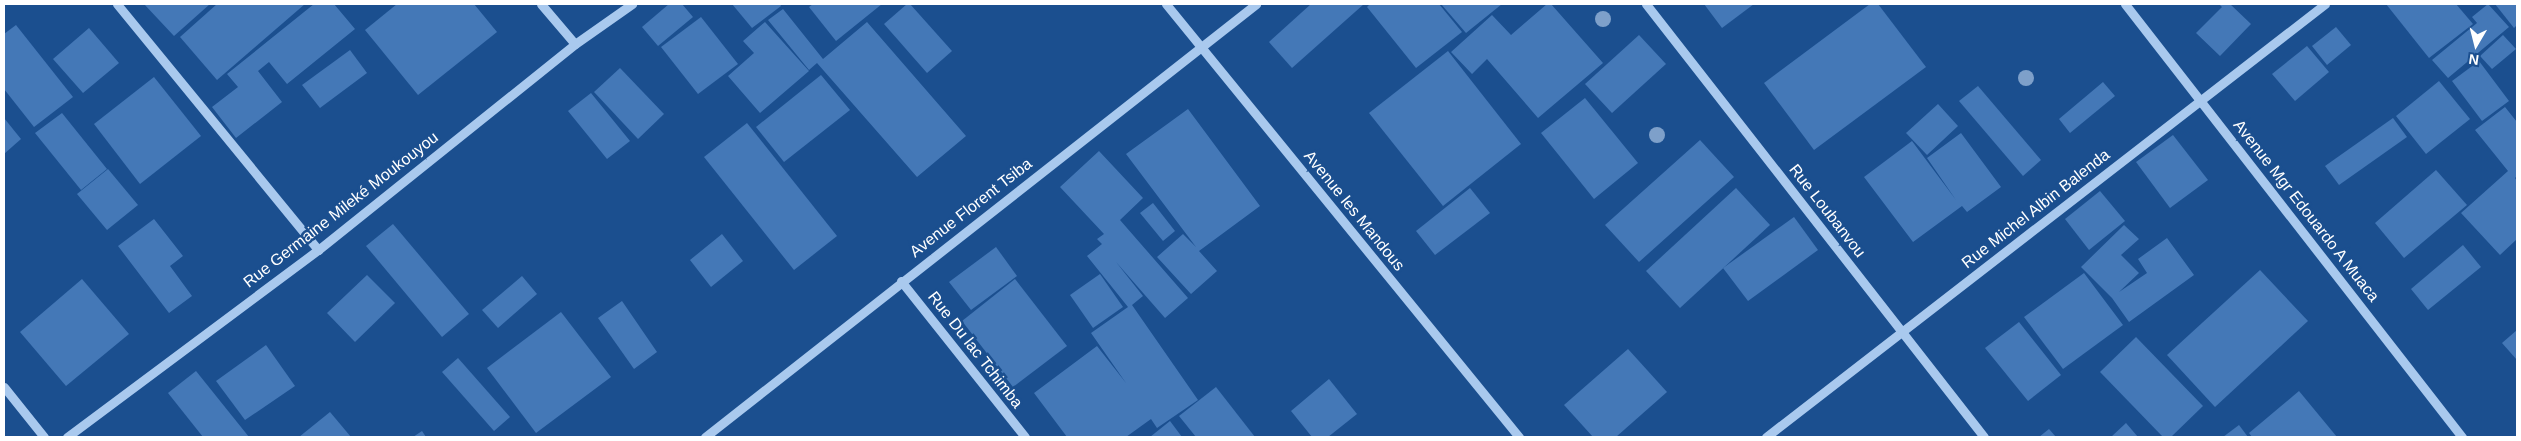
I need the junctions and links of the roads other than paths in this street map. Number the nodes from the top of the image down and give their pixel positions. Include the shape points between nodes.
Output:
1 (117, 4) edge
2 (542, 4) edge
3 (632, 4) edge
4 (1166, 4) edge
5 (1256, 4) edge
6 (1646, 4) edge
7 (2125, 4) edge
8 (2324, 4) edge
9 (575, 44) junction
10 (1201, 47) junction
11 (2200, 100) junction
12 (318, 250) junction
13 (901, 281) junction
14 (1903, 332) junction
15 (4, 388) edge
16 (44, 437) edge
17 (67, 437) edge
18 (705, 437) edge
19 (1025, 437) edge
20 (1519, 437) edge
21 (1766, 437) edge
22 (1984, 437) edge
23 (2462, 437) edge

1 - 12 street
2 - 9 street
3 - 9 street, Rue Germaine Mileké Moukouyou
4 - 10 street, Avenue les Mandous
5 - 10 street, Avenue Florent Tsiba
6 - 14 street, Rue Loubanvou
7 - 11 street, Avenue Mgr Edouardo A Muaca
8 - 11 street, Rue Michel Albin Balenda
9 - 12 street, Rue Germaine Mileké Moukouyou
10 - 13 street, Avenue Florent Tsiba
10 - 20 street, Avenue les Mandous
11 - 14 street, Rue Michel Albin Balenda
11 - 23 street, Avenue Mgr Edouardo A Muaca
12 - 17 street, Rue Germaine Mileké Moukouyou
13 - 18 street, Avenue Florent Tsiba
13 - 19 street, Rue Du lac Tchimba
14 - 21 street, Rue Michel Albin Balenda
14 - 22 street, Rue Loubanvou
15 - 16 street

